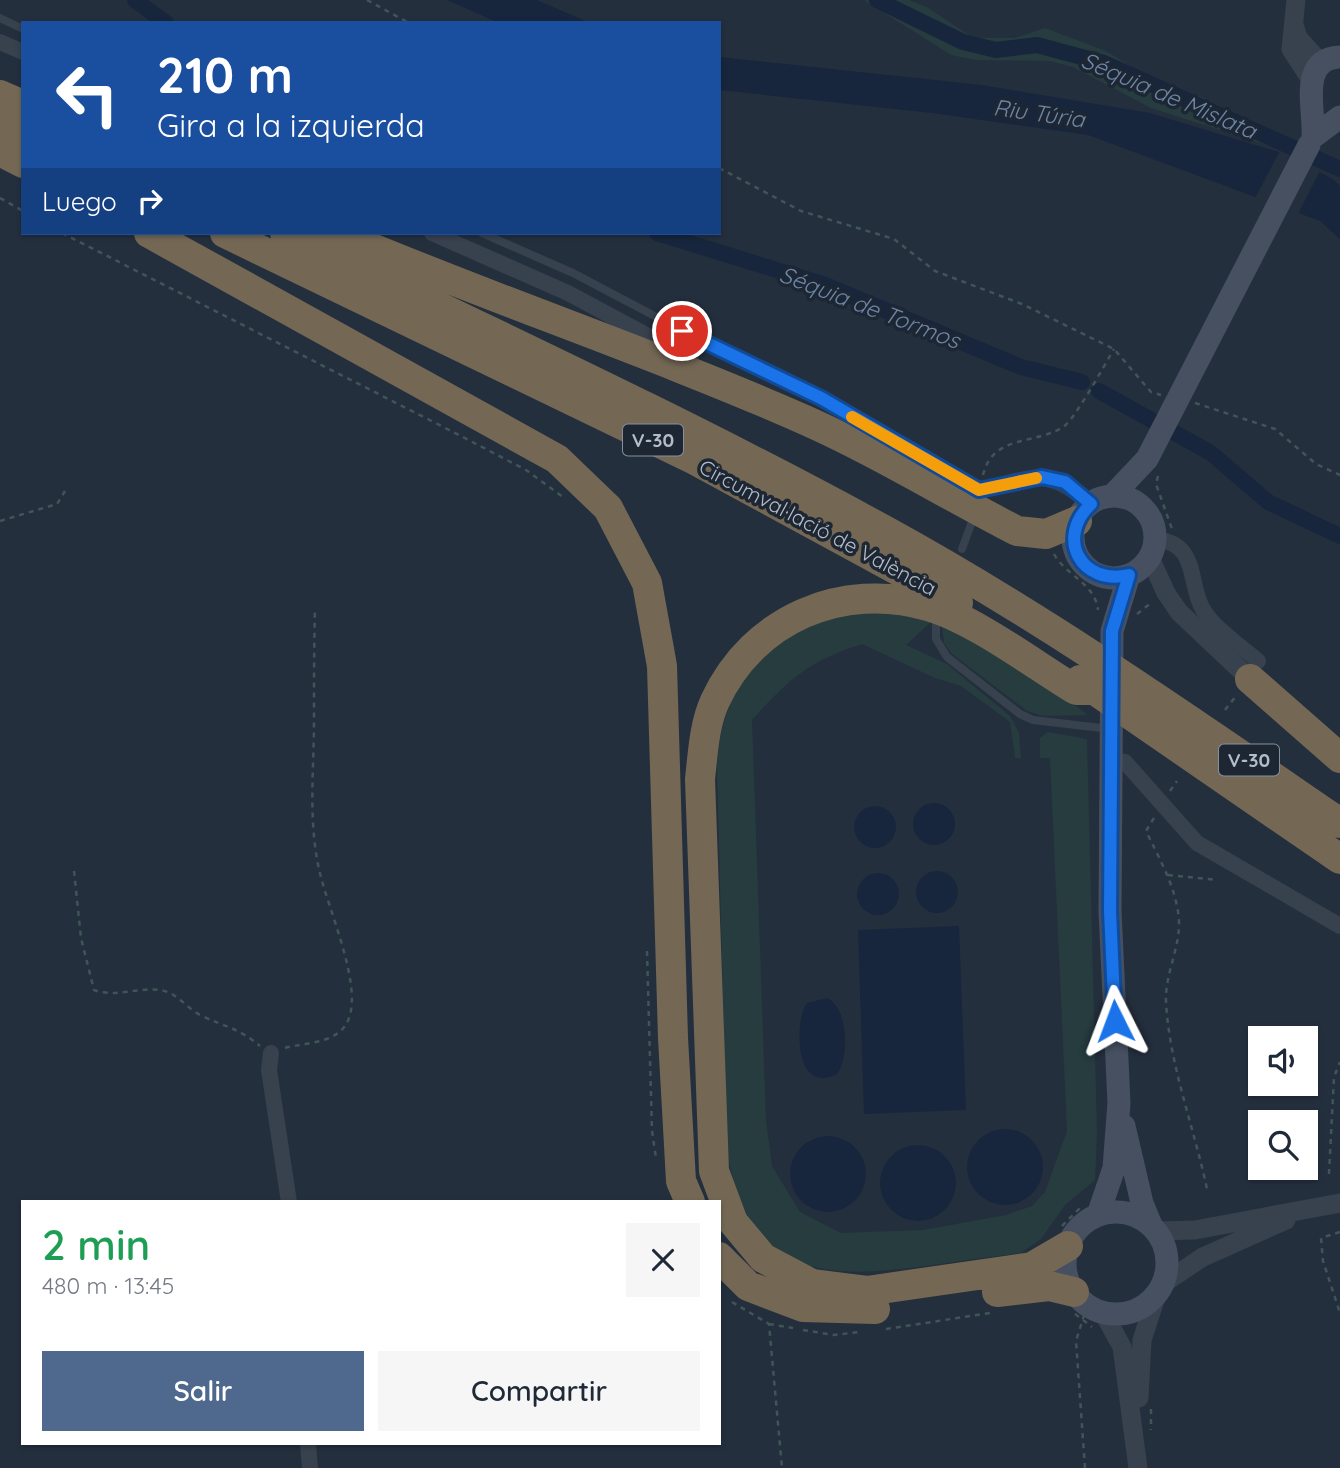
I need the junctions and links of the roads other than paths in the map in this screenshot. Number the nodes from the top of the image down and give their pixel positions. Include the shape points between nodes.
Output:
1 (1296, 0) edge
2 (0, 18) edge
3 (21, 28) edge
4 (0, 42) edge
5 (21, 51) edge
6 (1327, 68) edge
7 (0, 95) edge
8 (21, 104) edge
9 (1340, 115) edge
10 (0, 124) edge
11 (21, 134) edge
12 (1311, 141) junction
13 (0, 150) edge
14 (21, 162) edge
15 (153, 235) edge
16 (229, 235) edge
17 (289, 235) edge
18 (341, 235) edge
19 (437, 235) edge
20 (487, 235) edge
21 (807, 421) junction
22 (1154, 463) junction
23 (978, 500) junction
24 (1093, 507) junction
25 (1145, 510) junction
26 (1159, 546) junction
27 (962, 549) dead end
28 (1093, 572) junction
29 (1129, 575) junction
30 (936, 623) dead end
31 (1105, 625) junction
32 (1254, 670) junction
33 (1066, 677) junction
34 (1111, 729) junction
35 (1340, 758) edge
36 (1111, 760) junction
37 (1340, 823) edge
38 (1340, 859) edge
39 (1340, 926) edge
40 (271, 1052) road end
41 (1119, 1103) junction
42 (289, 1200) edge
43 (689, 1200) edge
44 (1333, 1204) edge
45 (1094, 1208) junction
46 (1155, 1228) junction
47 (1062, 1240) junction
48 (721, 1259) edge
49 (1160, 1290) junction
50 (1085, 1312) junction
51 (1144, 1440) junction
52 (308, 1445) edge
53 (310, 1468) edge
54 (1138, 1468) edge

1 - 6 street via 1293,23 1298,38
2 - 3 lane
4 - 5 street
6 - 9 main road via 1327,111
6 - 12 main road
7 - 8 highway
9 - 12 main road
10 - 11 highway
12 - 22 main road
13 - 14 highway
15 - 43 highway via 557,459 608,508 647,583 662,666 673,1038 681,1181
16 - 33 highway, Circumval·lació de València / V-30 via 695,460 879,557 969,609
17 - 37 highway, Circumval·lació de València / V-30 via 699,432 886,531 1157,697
18 - 21 highway
19 - 21 street via 568,293
20 - 23 lane via 573,273 821,398
21 - 23 highway
22 - 24 main road
22 - 25 main road
23 - 24 street via 1042,477 1065,482
23 - 24 highway via 1017,531 1046,534
23 - 27 lane
24 - 25 main road via 1125,497
24 - 28 main road via 1074,544 1077,555
25 - 26 main road
26 - 29 main road
26 - 32 street via 1166,593 1180,612
26 - 32 street via 1183,549 1209,619
28 - 29 main road via 1104,577
28 - 31 main road via 1102,589
29 - 31 main road
30 - 34 lane via 936,639 947,657 1020,714 1033,720
31 - 34 main road
32 - 35 highway
33 - 38 highway, Circumval·lació de València / V-30 via 1095,690
33 - 47 highway via 930,606 888,597 846,599 805,612 769,632 734,667 705,733 700,779 714,1171 733,1222 763,1258 812,1284 867,1291 1032,1267
34 - 36 main road
36 - 39 street via 1125,762 1197,843
36 - 41 main road via 1110,911
40 - 42 street via 269,1070
41 - 45 main road via 1114,1168
41 - 46 main road via 1142,1203
44 - 46 street via 1195,1230
44 - 49 street via 1252,1233 1203,1257
45 - 46 main road via 1126,1213
45 - 47 main road via 1080,1228
46 - 49 main road via 1168,1261
47 - 50 main road via 1064,1266
48 - 50 highway via 748,1286 803,1307 872,1309 1036,1287
49 - 50 main road via 1132,1312
49 - 51 street via 1142,1340
50 - 51 street via 1122,1348
51 - 54 street
52 - 53 street

